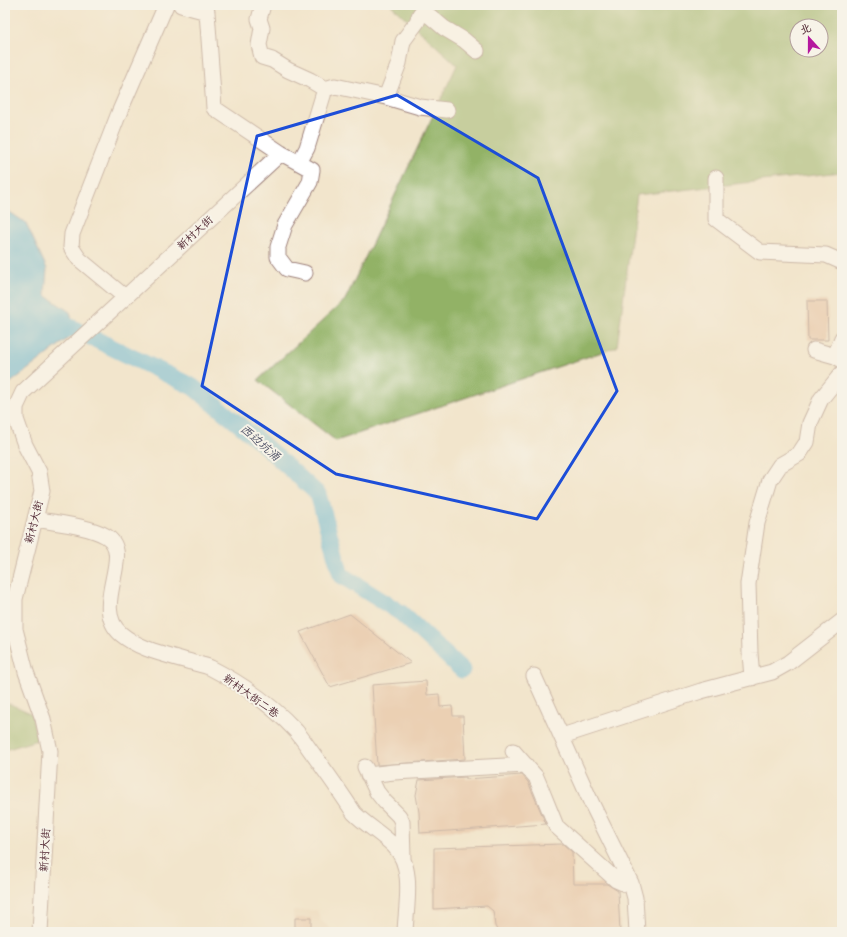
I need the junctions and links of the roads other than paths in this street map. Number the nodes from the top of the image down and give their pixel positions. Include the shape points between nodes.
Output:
1 (166, 5) edge
2 (181, 5) edge
3 (263, 5) edge
4 (477, 51) dead end
5 (325, 89) junction
6 (386, 97) junction
7 (448, 110) dead end
8 (281, 153) junction
9 (299, 163) junction
10 (716, 178) dead end
11 (842, 262) edge
12 (305, 273) dead end
13 (125, 297) junction
14 (842, 338) edge
15 (814, 350) dead end
16 (839, 358) edge
17 (842, 373) edge
18 (10, 417) edge
19 (35, 519) junction
20 (842, 621) edge
21 (534, 676) dead end
22 (752, 678) junction
23 (562, 736) junction
24 (513, 751) dead end
25 (526, 766) junction
26 (403, 858) junction
27 (631, 883) junction
28 (40, 932) edge
29 (405, 932) edge
30 (637, 932) edge

1 - 13 street via 119,113 72,234 71,248 79,259
2 - 8 street via 207,12 214,108
3 - 5 street via 259,19 262,28 259,45 262,57
4 - 6 street via 431,16 420,14 403,41 399,63
5 - 6 street via 335,86
5 - 9 street via 307,148
6 - 7 street via 420,107
8 - 9 street
8 - 13 street, 新村大街
9 - 12 street via 312,170 310,182 285,225 278,257 287,269
10 - 11 street via 716,219 760,252 826,255
13 - 18 street, 新村大街 via 22,392
14 - 16 street
15 - 16 street
17 - 22 street via 821,399 810,423 807,442 799,454 780,465 770,480 759,516 748,584
18 - 19 street, 新村大街 via 39,472 42,492
19 - 26 street, 新村大街二巷 via 90,530 112,541 117,554 109,611 120,633 147,648 210,668 235,682 271,708 296,732 354,813 390,842
19 - 28 street, 新村大街 via 15,598 15,629 26,672 44,719 50,751
20 - 22 street via 788,663 772,672
21 - 23 street
22 - 23 street via 701,691
23 - 27 street
24 - 25 street
25 - 26 street via 366,771 377,792 402,822
25 - 27 street via 539,784 556,826 616,880 624,884
26 - 29 street, 新村大街二巷 via 408,876
27 - 30 street via 635,898

